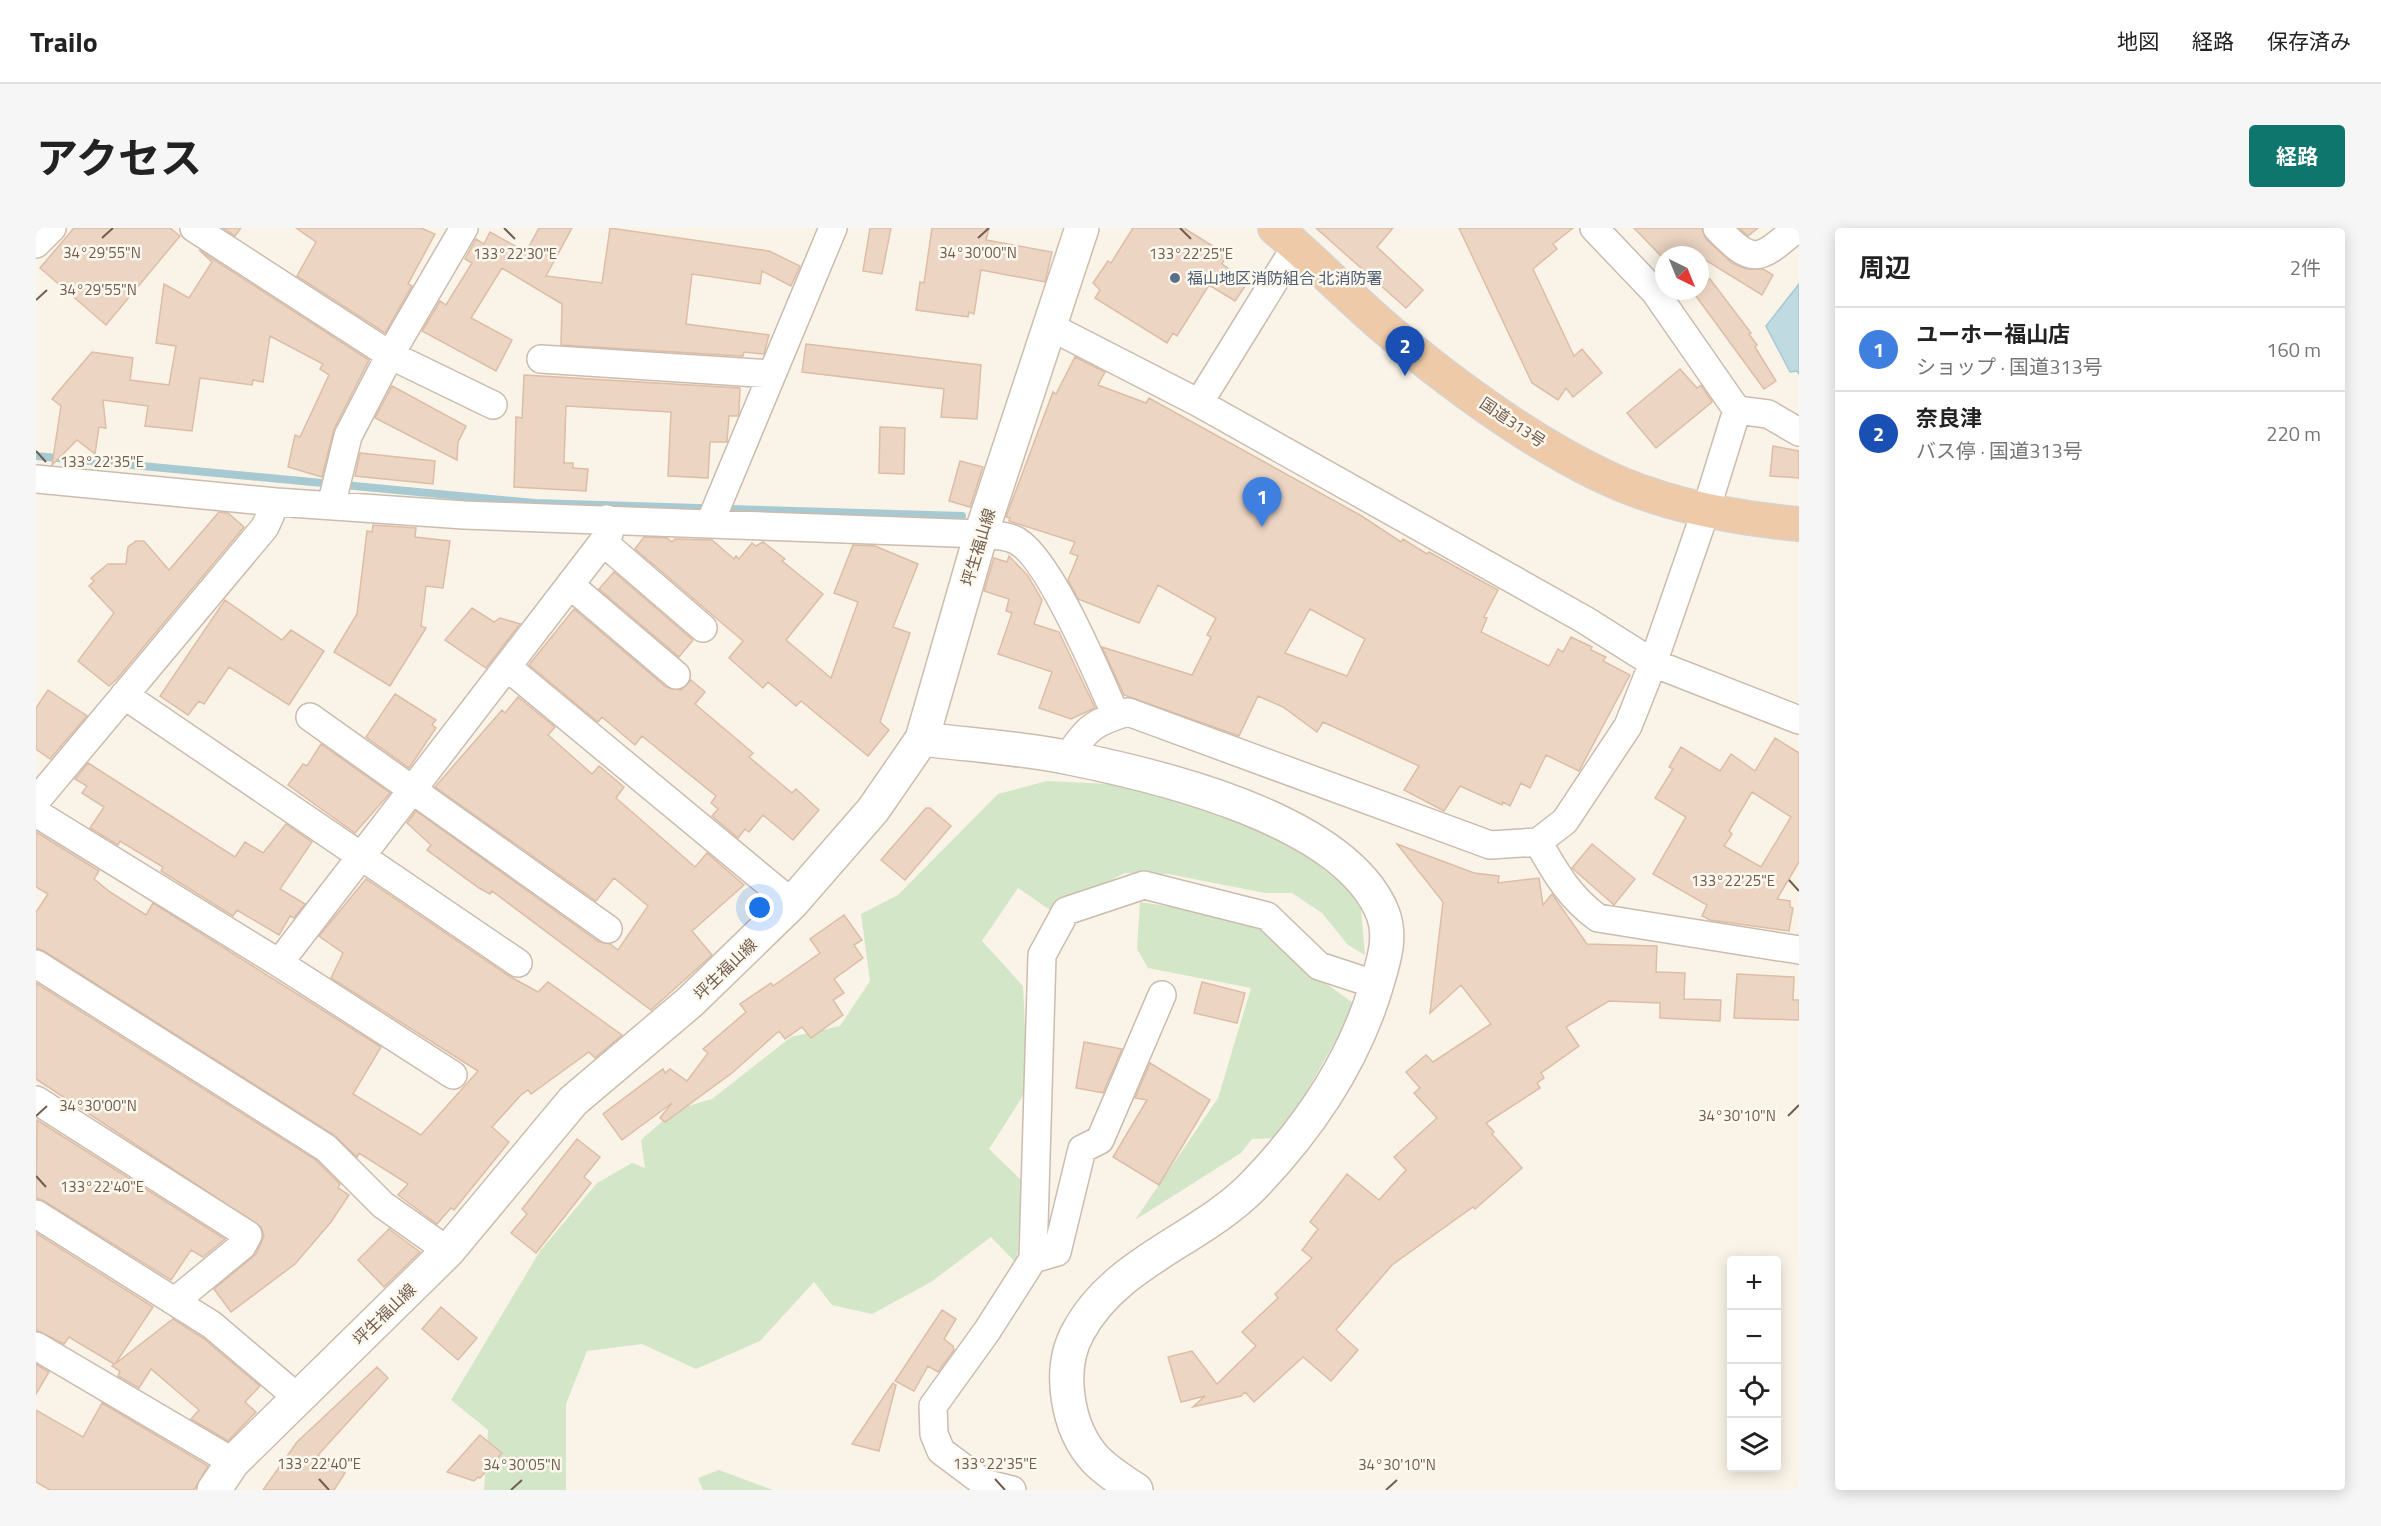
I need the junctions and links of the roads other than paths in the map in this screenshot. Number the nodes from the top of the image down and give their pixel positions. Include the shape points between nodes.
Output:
1 (52, 228) edge
2 (194, 228) edge
3 (464, 228) edge
4 (833, 228) edge
5 (1082, 228) edge
6 (1594, 228) edge
7 (1717, 228) edge
8 (1797, 228) edge
9 (1285, 237) edge
10 (36, 244) edge
11 (1049, 326) junction
12 (390, 355) junction
13 (542, 359) dead end
14 (772, 374) junction
15 (1199, 404) junction
16 (493, 405) dead end
17 (1737, 410) junction
18 (1799, 432) edge
19 (36, 479) edge
20 (334, 492) junction
21 (276, 502) junction
22 (1706, 510) junction
23 (715, 514) junction
24 (1799, 524) edge
25 (605, 531) junction
26 (981, 534) junction
27 (570, 585) junction
28 (703, 628) dead end
29 (1653, 663) junction
30 (507, 667) junction
31 (676, 675) dead end
32 (124, 695) junction
33 (1116, 716) junction
34 (310, 717) dead end
35 (1799, 720) edge
36 (922, 739) junction
37 (1068, 757) junction
38 (45, 774) edge
39 (413, 788) junction
40 (36, 801) edge
41 (36, 813) edge
42 (1538, 842) junction
43 (362, 855) junction
44 (792, 903) junction
45 (608, 929) dead end
46 (1799, 950) edge
47 (279, 963) junction
48 (518, 963) dead end
49 (36, 964) edge
50 (1377, 986) junction
51 (1162, 995) dead end
52 (453, 1075) dead end
53 (36, 1100) edge
54 (36, 1214) edge
55 (448, 1251) junction
56 (1033, 1259) junction
57 (175, 1301) junction
58 (36, 1347) edge
59 (298, 1398) junction
60 (233, 1462) junction
61 (214, 1490) edge
62 (1012, 1490) edge
63 (1136, 1490) edge

1 - 10 street
2 - 12 street
3 - 12 street
4 - 14 street
5 - 11 main road, 坪生福山線
6 - 17 street via 1655,292
7 - 8 street via 1736,249 1752,255 1767,254
9 - 15 street
9 - 22 highway, 国道313号 via 1396,337 1507,419 1606,477
11 - 15 street
11 - 26 main road, 坪生福山線
12 - 16 street
12 - 20 street via 348,436
13 - 14 street
14 - 23 street
15 - 29 street via 1585,620
17 - 18 street via 1768,414
17 - 22 street
19 - 21 street
20 - 21 street
20 - 25 street via 464,515
21 - 32 street via 265,527
22 - 24 highway, 国道313号
22 - 29 street
23 - 25 street
23 - 26 street
25 - 27 street
25 - 28 street
26 - 33 street via 1014,539 1038,562 1073,621
26 - 36 main road, 坪生福山線
27 - 30 street
27 - 31 street
29 - 35 street
29 - 42 street via 1628,726 1565,821
30 - 39 street
30 - 44 street
32 - 38 street
32 - 43 street
33 - 37 street via 1100,721 1080,738
33 - 42 street via 1128,712 1490,845
34 - 39 street
36 - 37 main road
36 - 44 main road, 坪生福山線 via 873,810
37 - 50 main road via 1191,788 1292,827 1335,855 1367,885 1384,916 1387,954
38 - 40 street
39 - 43 street
39 - 45 street
41 - 47 street
42 - 46 street via 1558,879 1580,906 1598,918
43 - 47 street
43 - 48 street
44 - 55 main road, 坪生福山線 via 690,1002 573,1101
47 - 52 street
49 - 55 street via 326,1149 384,1205
50 - 56 street via 1319,966 1267,916 1144,885 1066,911 1042,955
50 - 63 main road via 1349,1058 1290,1144 1251,1188 1203,1228 1142,1264 1099,1300 1077,1333 1069,1361 1068,1400 1080,1436 1095,1459
51 - 56 street via 1100,1140 1082,1149 1057,1252
53 - 57 street via 248,1235 242,1246
54 - 57 street
55 - 59 main road, 坪生福山線
56 - 62 street via 933,1406 934,1434 941,1451 984,1483
57 - 59 street via 212,1325
58 - 60 street
59 - 60 main road, 坪生福山線
60 - 61 main road, 坪生福山線

